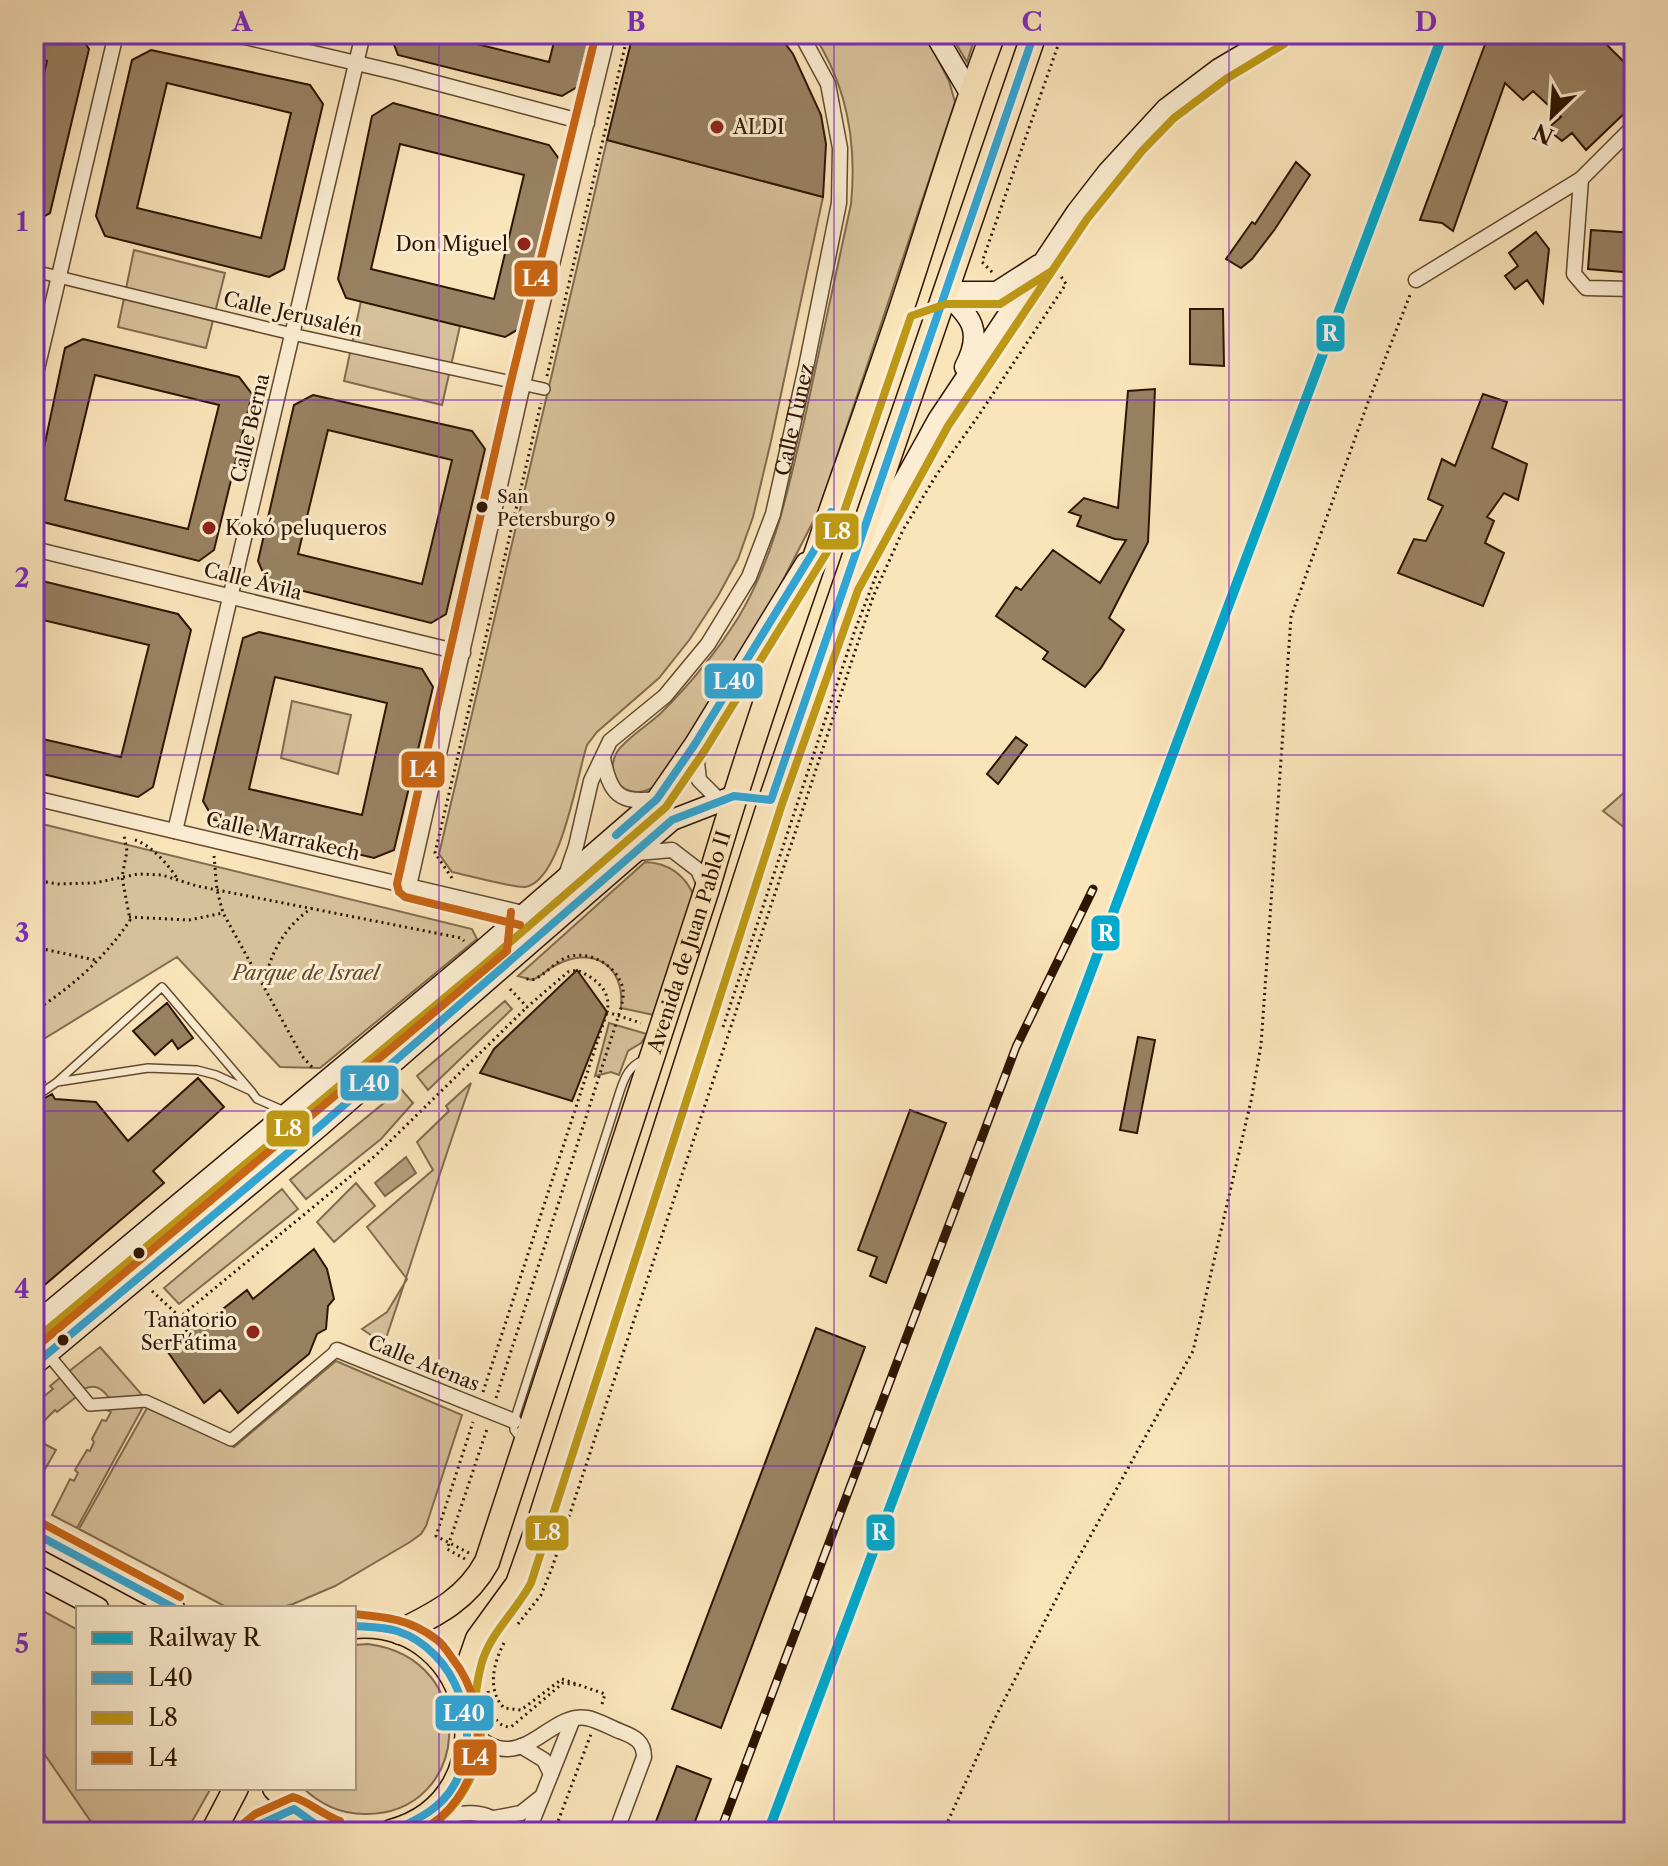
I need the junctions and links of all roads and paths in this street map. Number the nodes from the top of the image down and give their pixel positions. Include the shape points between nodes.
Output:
1 (116, 34) edge
2 (232, 34) edge
3 (363, 34) edge
4 (608, 34) edge
5 (801, 34) edge
6 (935, 34) edge
7 (993, 34) edge
8 (1034, 34) edge
9 (1062, 34) edge
10 (1278, 34) edge
11 (357, 64) junction
12 (970, 93) junction
13 (587, 123) junction
14 (1634, 126) edge
15 (1581, 179) junction
16 (1046, 261) junction
17 (975, 262) dead end
18 (34, 271) edge
19 (980, 271) dead end
20 (996, 273) dead end
21 (58, 277) junction
22 (1416, 280) joint
23 (1634, 289) edge
24 (944, 292) junction
25 (902, 307) junction
26 (292, 334) junction
27 (34, 382) edge
28 (523, 384) junction
29 (544, 389) dead end
30 (938, 420) junction
31 (900, 523) dead end
32 (823, 536) junction
33 (34, 549) edge
34 (847, 585) junction
35 (230, 597) junction
36 (463, 653) junction
37 (465, 732) dead end
38 (695, 744) junction
39 (603, 758) junction
40 (34, 798) edge
41 (657, 799) junction
42 (727, 799) junction
43 (771, 800) junction
44 (125, 819) junction
45 (175, 831) junction
46 (123, 836) junction
47 (216, 840) junction
48 (637, 853) junction
49 (122, 877) junction
50 (34, 880) edge
51 (178, 880) junction
52 (453, 880) dead end
53 (564, 880) junction
54 (409, 886) junction
55 (707, 889) junction
56 (217, 890) junction
57 (312, 908) junction
58 (568, 912) junction
59 (223, 913) junction
60 (523, 913) junction
61 (129, 917) junction
62 (34, 947) edge
63 (477, 955) junction
64 (518, 957) junction
65 (95, 960) junction
66 (496, 975) junction
67 (263, 986) junction
68 (527, 1007) junction
69 (34, 1011) edge
70 (607, 1012) junction
71 (661, 1029) junction
72 (722, 1031) dead end
73 (652, 1056) junction
74 (57, 1082) junction
75 (326, 1082) junction
76 (251, 1091) junction
77 (34, 1098) edge
78 (289, 1113) junction
79 (320, 1126) junction
80 (137, 1278) junction
81 (34, 1325) edge
82 (337, 1350) joint
83 (41, 1359) edge
84 (485, 1409) junction
85 (514, 1421) junction
86 (525, 1445) junction
87 (34, 1533) edge
88 (449, 1543) junction
89 (486, 1566) junction
90 (36, 1576) edge
91 (518, 1584) junction
92 (541, 1595) junction
93 (94, 1606) edge
94 (170, 1606) edge
95 (356, 1626) edge
96 (515, 1627) dead end
97 (400, 1632) junction
98 (508, 1635) dead end
99 (488, 1683) dead end
100 (585, 1686) dead end
101 (464, 1702) junction
102 (504, 1708) dead end
103 (573, 1719) junction
104 (469, 1730) junction
105 (521, 1746) junction
106 (551, 1774) junction
107 (235, 1790) edge
108 (277, 1790) edge
109 (543, 1795) junction
110 (494, 1818) junction
111 (307, 1821) edge
112 (401, 1829) edge
113 (213, 1832) edge
114 (252, 1832) edge
115 (336, 1832) edge
116 (506, 1832) edge
117 (528, 1832) edge
118 (616, 1832) edge
119 (943, 1832) edge

1 - 21 street
2 - 11 street
3 - 11 street, Calle Berna
4 - 13 street
5 - 39 street, Calle Túnez via 828,84 840,148 839,203 773,514 749,577 708,644 665,696 610,741
6 - 12 main road
7 - 12 main road, Avenida de Juan Pablo II
8 - 24 main road, Avenida de Juan Pablo II
9 - 20 path via 982,262
10 - 16 main road via 1166,109 1093,192
11 - 13 street
11 - 26 street, Calle Berna
12 - 25 main road, Avenida de Juan Pablo II
13 - 28 street
14 - 15 street
15 - 22 street
15 - 23 street via 1574,274 1586,288
16 - 24 main road via 997,292
16 - 30 main road
16 - 92 path via 1066,284 937,474 903,530 873,597
17 - 19 path
18 - 21 street, Calle Jerusalén
21 - 26 street, Calle Jerusalén
21 - 27 street
22 - 119 path via 1291,617 1261,1045 1193,1351 1066,1580
24 - 25 main road
24 - 30 main road via 973,323 975,343
24 - 34 main road, Avenida de Juan Pablo II
25 - 32 main road, Avenida de Juan Pablo II
26 - 28 street, Calle Jerusalén
26 - 35 street, Calle Berna
28 - 29 street, Calle Jerusalén
28 - 36 street
30 - 34 main road
31 - 72 path via 863,606
32 - 38 main road
32 - 42 main road, Avenida de Juan Pablo II
33 - 35 street, Calle Ávila
34 - 43 main road, Avenida de Juan Pablo II
35 - 36 street, Calle Ávila
35 - 45 street, Calle Berna
36 - 54 street
37 - 52 path via 435,853
38 - 41 main road
38 - 42 street via 699,780
39 - 41 street via 617,793 632,802
39 - 53 street, Calle Túnez via 591,781
40 - 44 street, Calle Marrakech
41 - 53 main road
42 - 43 main road
42 - 48 main road via 672,820
42 - 55 main road, Avenida de Juan Pablo II
43 - 91 main road, Avenida de Juan Pablo II
44 - 45 street, Calle Marrakech
44 - 46 path
45 - 47 street, Calle Marrakech
46 - 49 path via 127,851
46 - 51 path via 144,844
47 - 54 street, Calle Marrakech
47 - 56 path
48 - 55 street via 672,850 698,870
48 - 58 main road
49 - 50 path via 94,883
49 - 51 path via 162,875
49 - 61 path
51 - 56 path
53 - 60 main road
54 - 60 street, Calle Marrakech
55 - 71 main road, Avenida de Juan Pablo II
56 - 57 path
56 - 59 path
57 - 63 path via 461,938
57 - 67 path via 283,934
58 - 60 street
58 - 64 main road
59 - 61 path via 189,920
59 - 67 path
60 - 63 main road
60 - 64 street
61 - 65 path via 118,938
62 - 65 path
63 - 75 main road
64 - 66 main road
65 - 69 path via 65,992
66 - 68 path
66 - 79 main road
66 - 84 path via 508,981 518,976 532,980 566,957 582,956 601,960 623,990
67 - 75 path via 302,1056
68 - 70 path via 577,970 602,987
68 - 80 path via 375,1156 180,1317
70 - 71 path
70 - 84 path
71 - 73 main road, Avenida de Juan Pablo II
73 - 85 lane via 627,1072
73 - 86 main road, Avenida de Juan Pablo II
74 - 76 lane via 160,1068 207,1073
74 - 76 lane via 162,987
74 - 77 lane
75 - 78 main road
76 - 78 lane
78 - 79 street
78 - 81 main road
79 - 80 main road
80 - 83 main road
82 - 83 street, Calle Atenas via 231,1440 146,1401 90,1405
82 - 84 street, Calle Atenas
84 - 85 street, Calle Atenas
84 - 88 path
84 - 88 path via 436,1536
85 - 86 lane
86 - 89 main road, Avenida de Juan Pablo II
87 - 94 main road
88 - 89 path
89 - 97 main road, Avenida de Juan Pablo II via 456,1601
90 - 93 main road
91 - 92 path
91 - 101 main road, Avenida de Juan Pablo II via 478,1639
92 - 96 path
95 - 97 main road
97 - 101 main road via 433,1651
98 - 102 path via 493,1674 496,1699
99 - 100 path via 492,1713 506,1728 563,1683
101 - 104 main road
103 - 105 street
103 - 106 street
103 - 118 street via 587,1718 637,1738 644,1752
104 - 105 street via 492,1746
104 - 112 main road via 455,1782 439,1804
105 - 106 street via 544,1760
106 - 109 street
107 - 113 main road
108 - 111 main road
109 - 110 street via 521,1813
109 - 117 street
110 - 112 street via 471,1813
110 - 116 street
111 - 114 main road via 261,1824
111 - 115 main road

